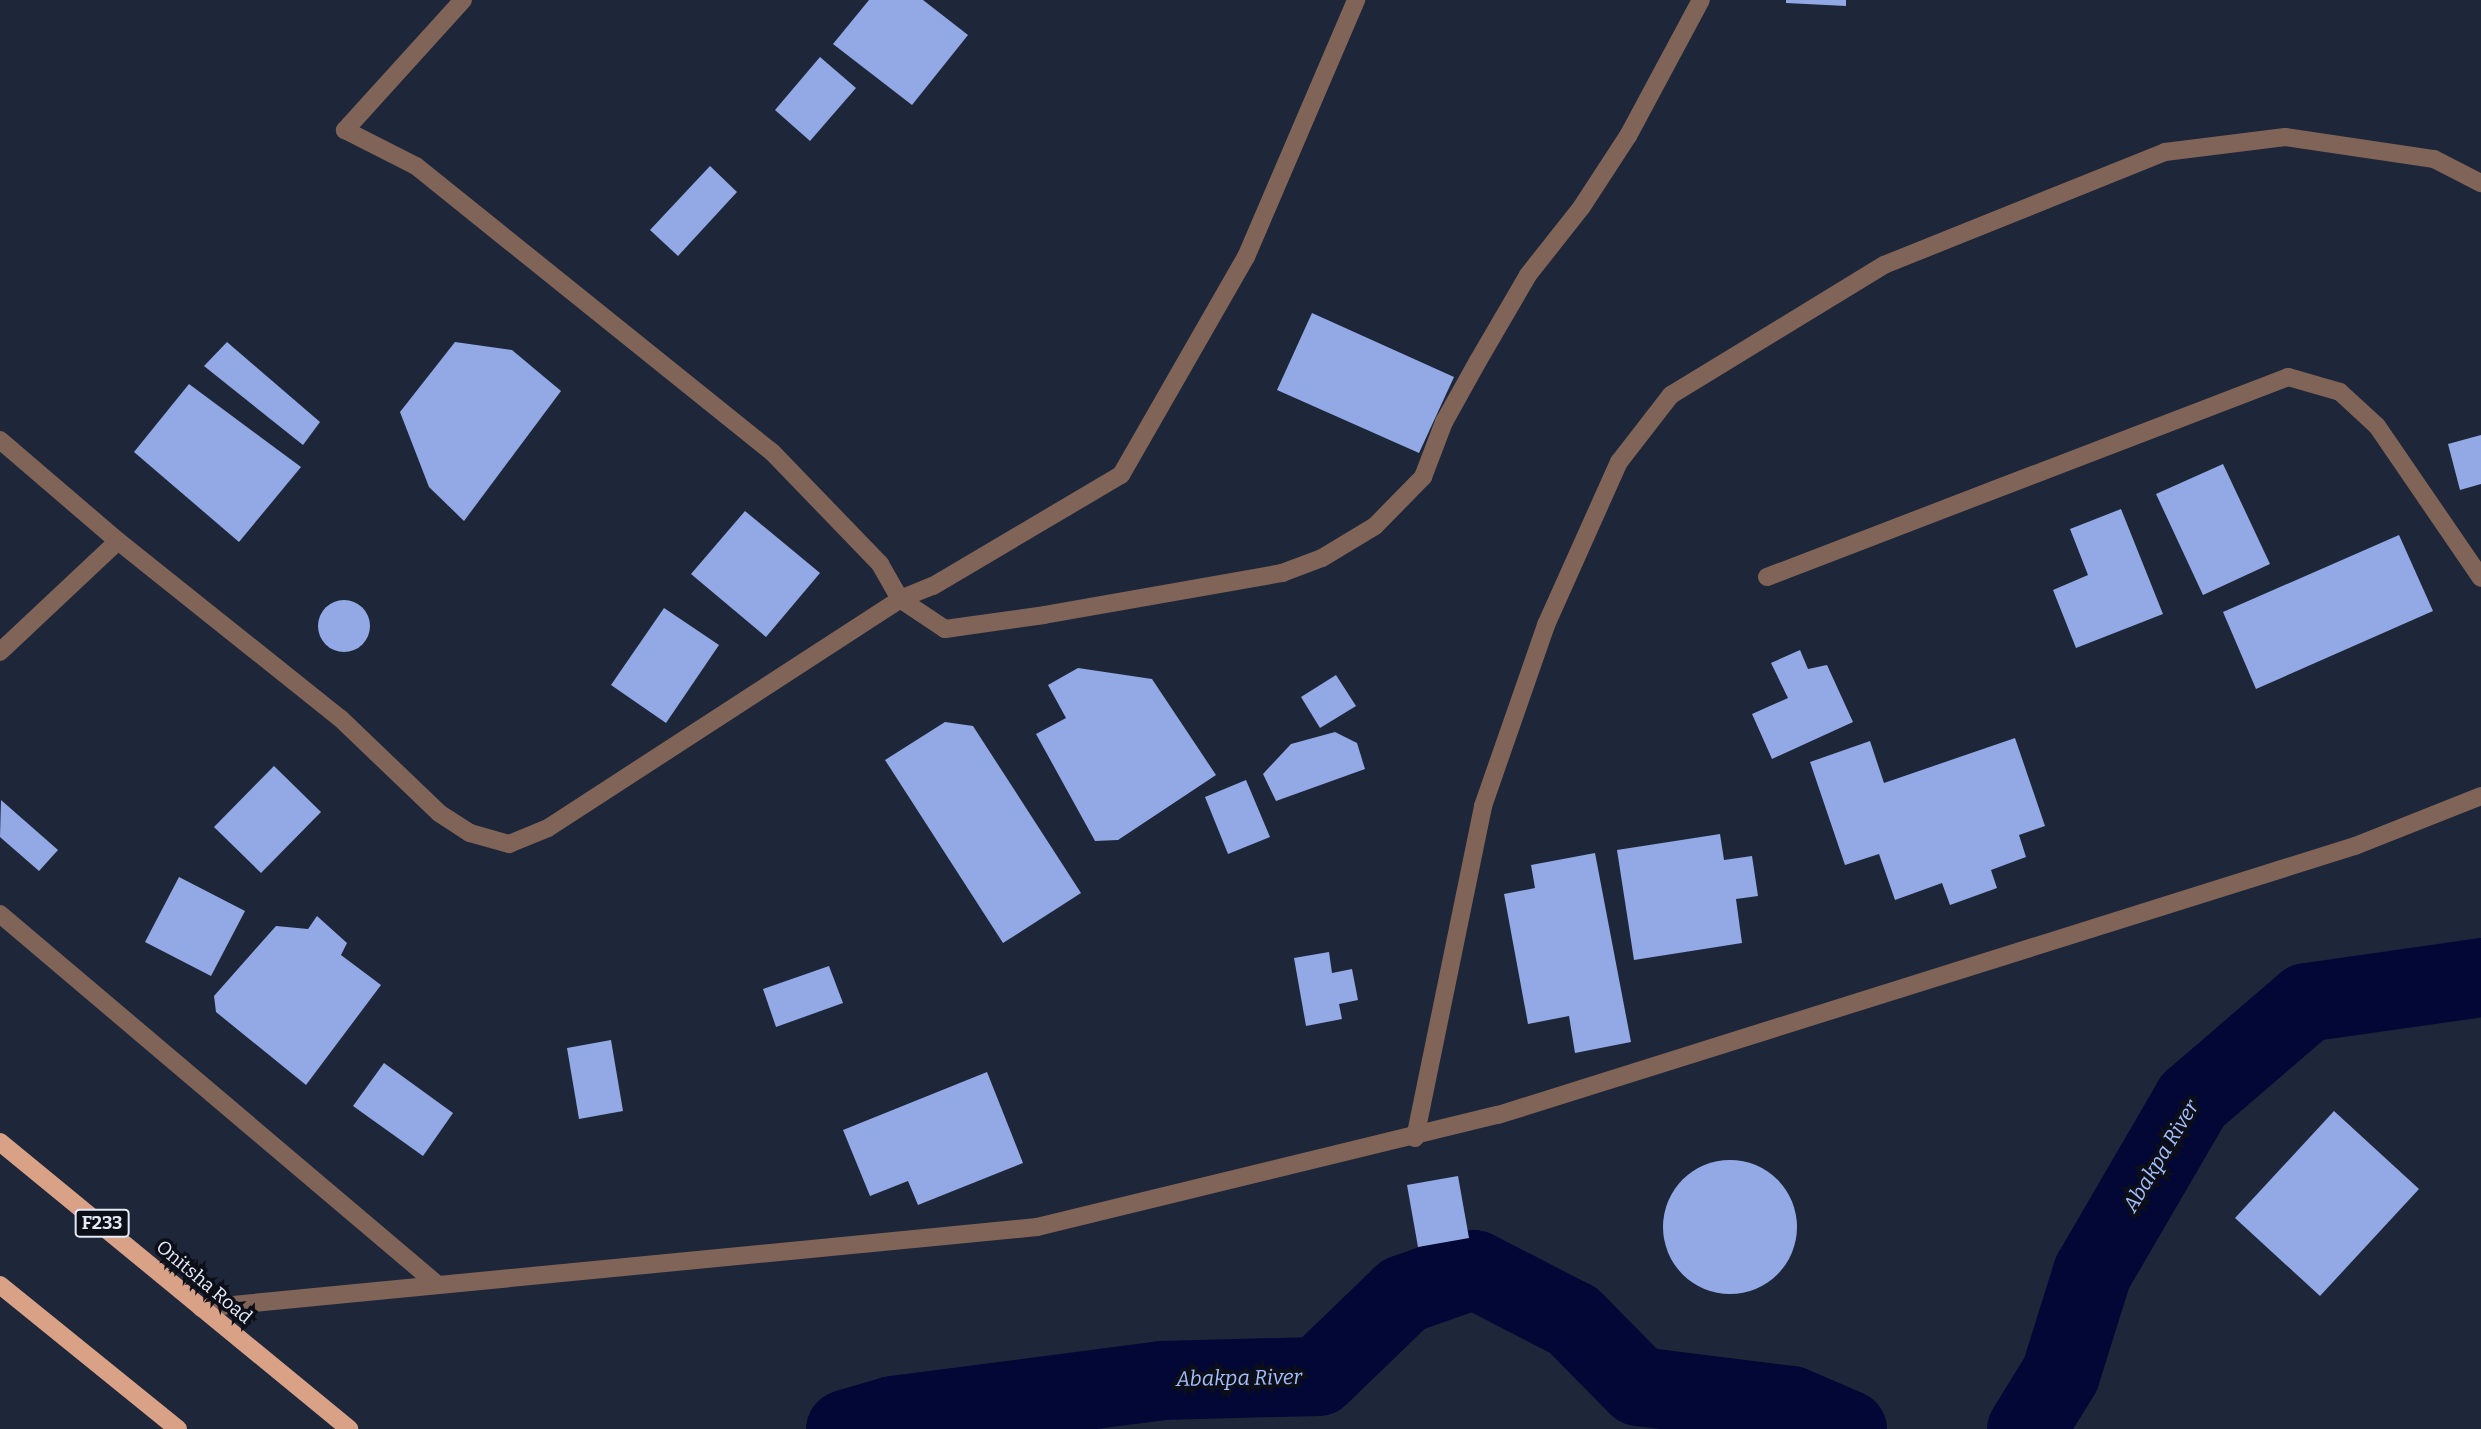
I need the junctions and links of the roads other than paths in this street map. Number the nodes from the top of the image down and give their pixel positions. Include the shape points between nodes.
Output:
1 (463, 0) edge
2 (1356, 0) edge
3 (1701, 0) edge
4 (2481, 183) edge
5 (0, 440) edge
6 (118, 541) junction
7 (1766, 577) dead end
8 (2481, 578) edge
9 (901, 599) junction
10 (0, 652) edge
11 (2481, 796) edge
12 (0, 914) edge
13 (1415, 1138) junction
14 (0, 1142) edge
15 (0, 1285) edge
16 (438, 1285) junction
17 (201, 1308) junction
18 (178, 1429) edge
19 (349, 1429) edge

1 - 9 street via 345,130 416,166 772,452 880,564
2 - 9 street via 1246,257 1121,475 933,586
3 - 9 street via 1628,136 1581,208 1528,275 1483,352 1444,422 1423,477 1375,526 1322,558 1282,573 1044,615 945,629
4 - 13 street via 2434,159 2285,137 2165,152 1884,265 1671,395 1619,462 1546,625 1483,806
5 - 6 street
6 - 9 street via 340,718 439,813 470,833 509,844 548,828
6 - 10 street
7 - 8 street via 2288,377 2340,391 2377,426
11 - 13 street via 2355,846
12 - 16 street
13 - 16 street via 1037,1227
14 - 17 main road, Onitsha Road / F233
15 - 18 main road
16 - 17 street
17 - 19 main road, Onitsha Road / F233

